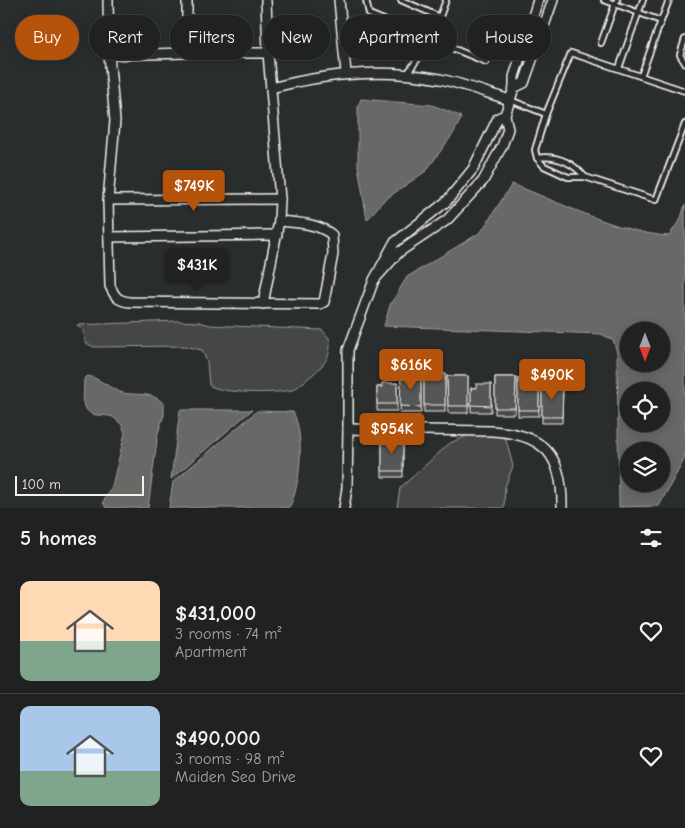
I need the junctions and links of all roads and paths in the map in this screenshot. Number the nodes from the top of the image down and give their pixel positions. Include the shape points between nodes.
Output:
1 (108, 0) edge
2 (187, 0) edge
3 (266, 0) edge
4 (339, 0) edge
5 (366, 0) edge
6 (401, 0) edge
7 (446, 0) edge
8 (538, 0) edge
9 (553, 0) edge
10 (604, 0) edge
11 (643, 0) edge
12 (669, 0) edge
13 (616, 2) edge
14 (638, 12) junction
15 (108, 15) edge
16 (187, 15) edge
17 (267, 15) edge
18 (371, 15) edge
19 (434, 15) edge
20 (441, 15) edge
21 (661, 21) junction
22 (685, 39) edge
23 (601, 43) dead end
24 (457, 51) edge
25 (109, 60) edge
26 (269, 60) edge
27 (417, 60) edge
28 (486, 62) dead end
29 (685, 63) edge
30 (619, 68) junction
31 (346, 73) junction
32 (406, 75) junction
33 (642, 76) junction
34 (271, 88) junction
35 (514, 88) junction
36 (685, 91) edge
37 (510, 100) junction
38 (546, 114) junction
39 (505, 115) junction
40 (685, 124) edge
41 (537, 158) junction
42 (585, 177) junction
43 (280, 199) junction
44 (108, 200) junction
45 (279, 221) junction
46 (276, 235) junction
47 (109, 237) junction
48 (374, 280) junction
49 (263, 304) junction
50 (348, 429) junction
51 (344, 508) edge
52 (562, 508) edge

1 - 15 street
2 - 16 street
3 - 17 street
4 - 31 street
5 - 18 lane
6 - 19 lane
7 - 20 lane
8 - 35 street via 514,77
9 - 35 street via 524,83
10 - 13 lane
11 - 14 lane
12 - 21 lane
13 - 14 lane
13 - 23 lane
14 - 21 lane
14 - 30 lane
21 - 33 lane
22 - 29 lane via 680,54
24 - 28 lane
25 - 44 street via 115,120
26 - 34 street
27 - 32 lane
30 - 33 lane
30 - 38 lane via 571,53
31 - 32 street
31 - 34 street
32 - 37 street via 440,79
33 - 36 lane
34 - 43 street
35 - 37 street
37 - 38 lane
37 - 39 street
38 - 41 lane via 535,150
39 - 48 street via 498,118 474,169 447,201 394,242
39 - 48 street via 508,129 483,181 447,220 399,252
40 - 42 lane via 656,200
41 - 42 lane via 544,166 568,177
41 - 42 lane via 551,156 575,165
43 - 44 street
43 - 45 street
44 - 47 street
45 - 46 street
45 - 49 street via 325,230 332,235 334,254 324,302 316,305
46 - 47 street
46 - 49 street
47 - 49 street via 110,286 118,299 130,302
48 - 50 street via 348,350
50 - 51 street
50 - 52 street via 492,430 528,437 547,452 559,469

